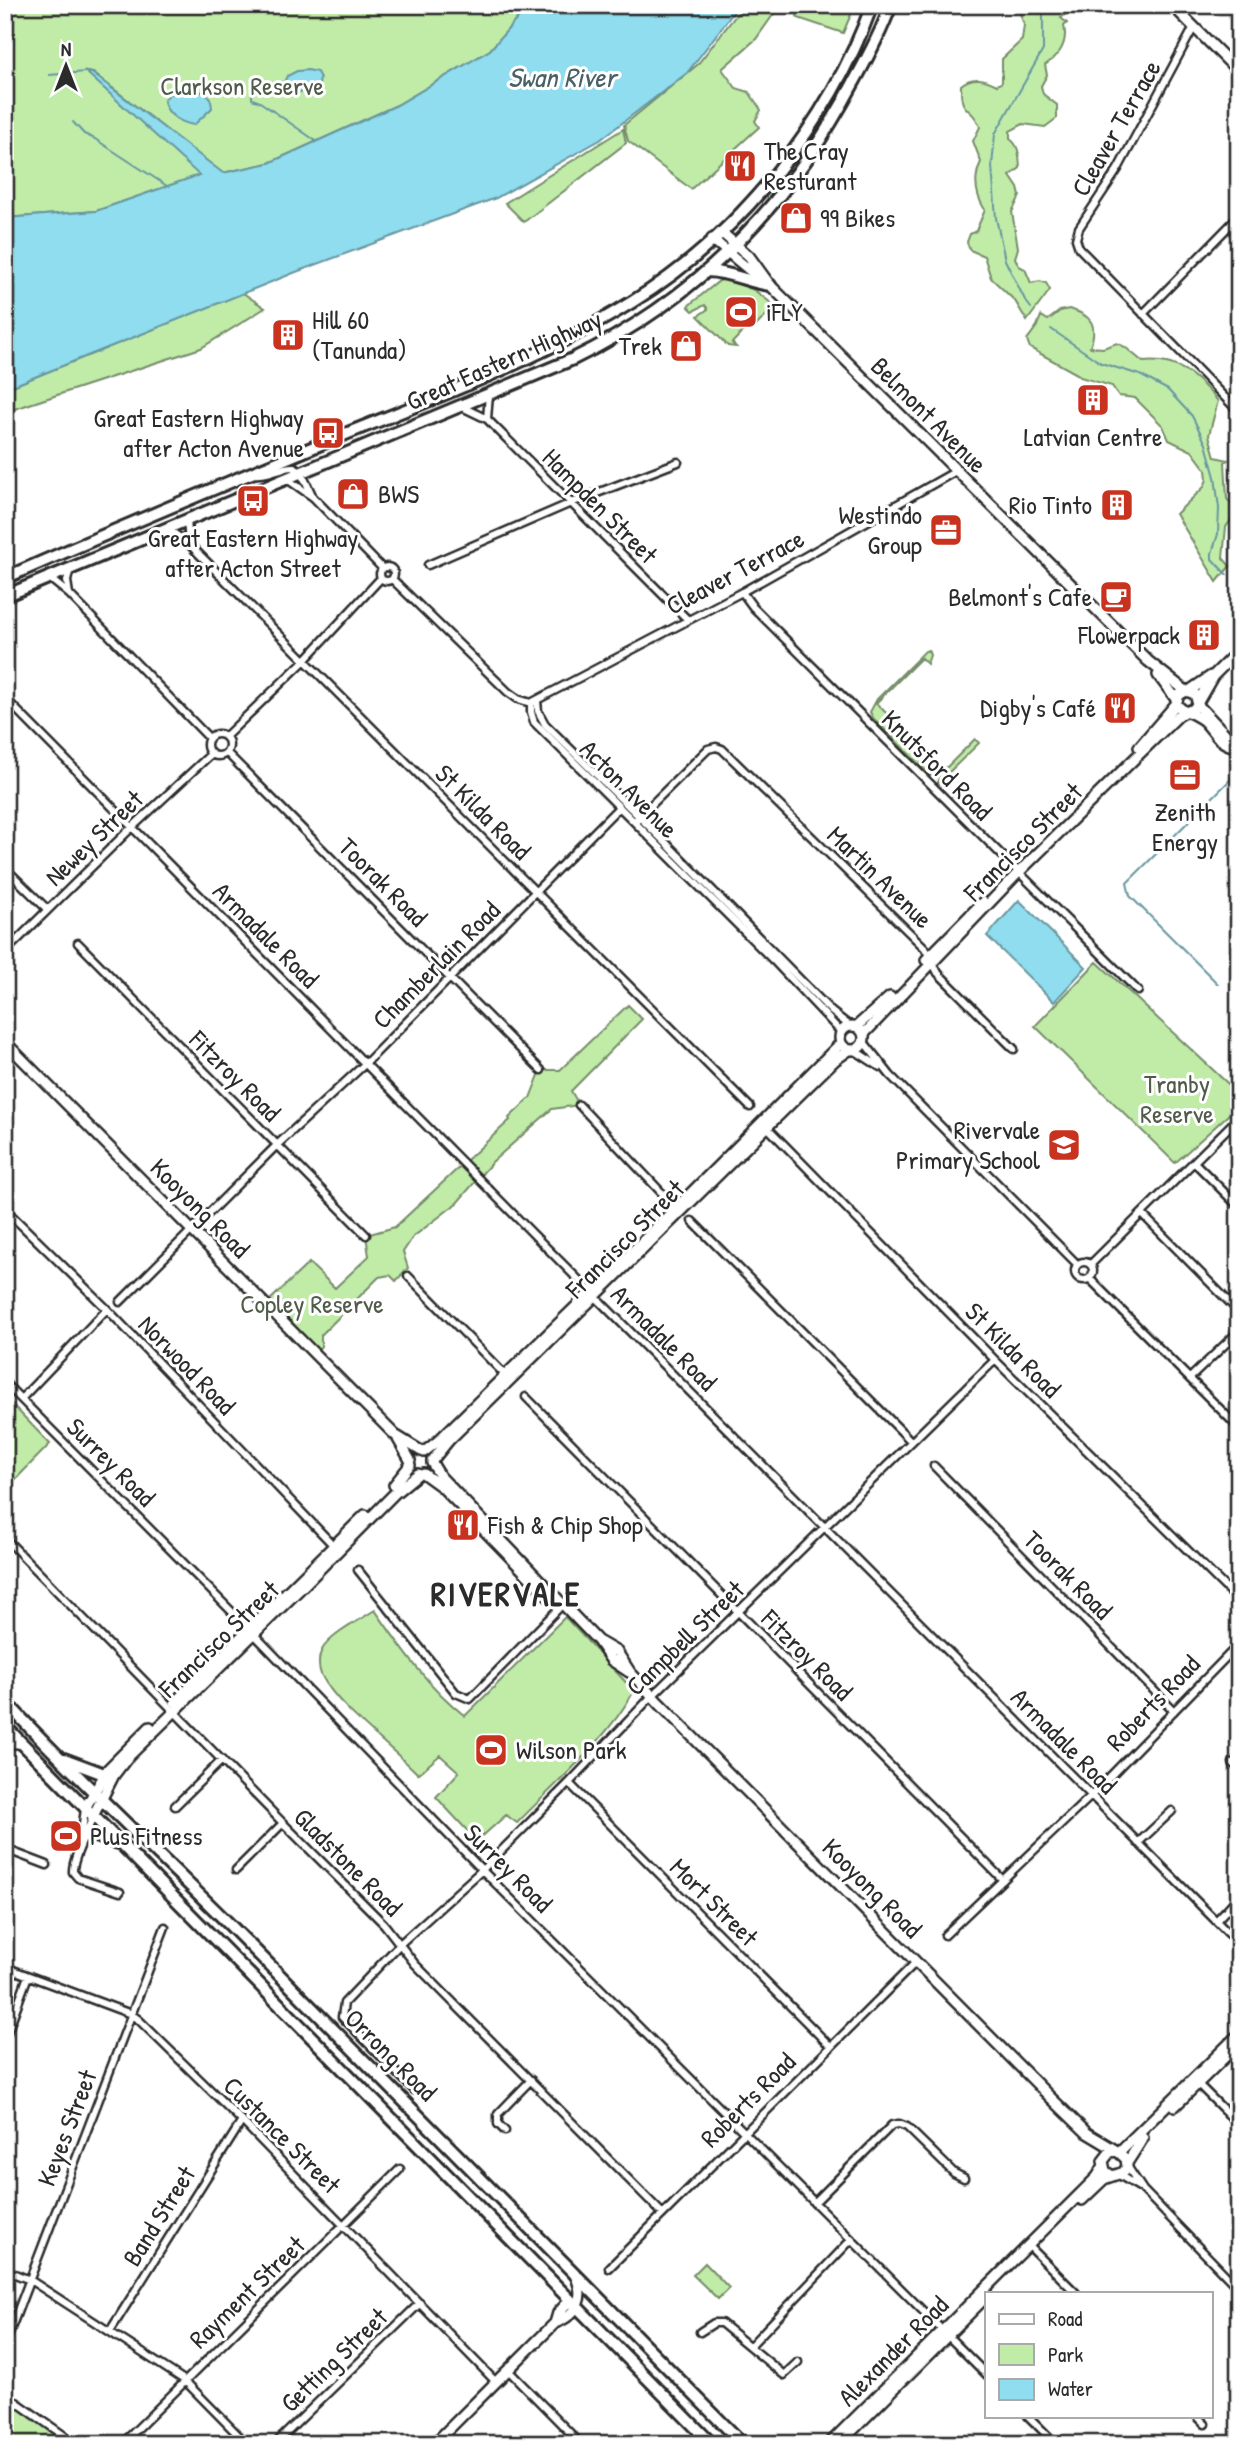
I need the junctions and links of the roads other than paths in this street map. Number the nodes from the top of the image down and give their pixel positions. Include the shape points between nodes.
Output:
1 (872, 5) edge
2 (891, 5) edge
3 (1172, 5) edge
4 (1194, 27) junction
5 (1239, 72) edge
6 (1239, 216) edge
7 (716, 236) junction
8 (732, 249) junction
9 (708, 271) junction
10 (770, 285) junction
11 (1143, 314) junction
12 (489, 394) junction
13 (460, 406) junction
14 (1239, 412) edge
15 (487, 419) junction
16 (678, 462) dead end
17 (956, 471) junction
18 (300, 472) junction
19 (252, 473) junction
20 (286, 478) junction
21 (313, 497) junction
22 (571, 503) junction
23 (187, 520) junction
24 (166, 528) junction
25 (189, 544) junction
26 (428, 565) dead end
27 (70, 568) junction
28 (382, 568) junction
29 (48, 577) junction
30 (5, 578) edge
31 (381, 578) junction
32 (392, 579) junction
33 (742, 592) junction
34 (69, 594) junction
35 (5, 596) edge
36 (687, 619) junction
37 (1239, 650) edge
38 (304, 661) junction
39 (1149, 662) junction
40 (1213, 676) junction
41 (1188, 691) junction
42 (5, 698) edge
43 (1176, 701) junction
44 (534, 702) junction
45 (1197, 702) junction
46 (1187, 712) junction
47 (226, 736) junction
48 (209, 738) junction
49 (1236, 749) edge
50 (227, 753) junction
51 (211, 754) junction
52 (618, 807) junction
53 (637, 819) junction
54 (132, 827) junction
55 (5, 868) edge
56 (1017, 872) junction
57 (535, 892) junction
58 (47, 909) junction
59 (78, 943) dead end
60 (5, 952) edge
61 (930, 959) junction
62 (450, 977) junction
63 (1138, 990) dead end
64 (854, 1026) junction
65 (841, 1032) junction
66 (864, 1038) junction
67 (5, 1042) edge
68 (841, 1043) junction
69 (1014, 1049) dead end
70 (852, 1050) junction
71 (366, 1063) junction
72 (541, 1070) dead end
73 (890, 1075) junction
74 (579, 1105) dead end
75 (750, 1107) dead end
76 (1239, 1117) edge
77 (765, 1125) junction
78 (277, 1145) junction
79 (1195, 1163) junction
80 (1239, 1207) edge
81 (5, 1209) edge
82 (678, 1210) junction
83 (1142, 1214) junction
84 (692, 1221) dead end
85 (191, 1229) junction
86 (366, 1235) dead end
87 (1077, 1264) junction
88 (1091, 1264) junction
89 (408, 1276) dead end
90 (1090, 1279) junction
91 (593, 1294) junction
92 (120, 1301) dead end
93 (107, 1309) junction
94 (1239, 1312) edge
95 (1239, 1331) edge
96 (995, 1360) junction
97 (509, 1378) junction
98 (1190, 1378) junction
99 (5, 1383) edge
100 (526, 1397) dead end
101 (21, 1399) junction
102 (1239, 1428) edge
103 (395, 1435) junction
104 (911, 1441) junction
105 (422, 1452) junction
106 (410, 1462) junction
107 (432, 1462) junction
108 (934, 1466) dead end
109 (421, 1474) junction
110 (824, 1527) junction
111 (5, 1538) edge
112 (336, 1549) junction
113 (358, 1570) dead end
114 (1239, 1601) edge
115 (563, 1604) junction
116 (738, 1613) junction
117 (252, 1632) junction
118 (1239, 1644) edge
119 (652, 1696) junction
120 (5, 1701) edge
121 (173, 1709) junction
122 (1174, 1711) junction
123 (5, 1726) edge
124 (23, 1746) junction
125 (5, 1748) edge
126 (58, 1756) junction
127 (222, 1760) junction
128 (1233, 1763) dead end
129 (1239, 1769) edge
130 (104, 1774) junction
131 (569, 1783) junction
132 (97, 1796) junction
133 (1091, 1796) junction
134 (175, 1806) dead end
135 (1172, 1811) dead end
136 (89, 1812) junction
137 (283, 1823) junction
138 (83, 1841) junction
139 (120, 1843) junction
140 (1138, 1843) junction
141 (5, 1849) edge
142 (47, 1865) dead end
143 (236, 1870) dead end
144 (482, 1870) junction
145 (1003, 1880) junction
146 (120, 1892) dead end
147 (1239, 1896) edge
148 (1216, 1921) junction
149 (164, 1927) dead end
150 (944, 1935) dead end
151 (401, 1943) junction
152 (1239, 1944) edge
153 (916, 1962) junction
154 (5, 1967) edge
155 (28, 1976) junction
156 (131, 2014) junction
157 (1239, 2034) edge
158 (5, 2038) edge
159 (1239, 2043) edge
160 (831, 2047) junction
161 (531, 2080) junction
162 (1196, 2082) junction
163 (414, 2090) dead end
164 (242, 2121) junction
165 (1239, 2125) edge
166 (505, 2131) dead end
167 (744, 2133) junction
168 (1087, 2133) junction
169 (1118, 2152) junction
170 (1103, 2162) junction
171 (1127, 2164) junction
172 (400, 2169) dead end
173 (1115, 2175) junction
174 (964, 2178) dead end
175 (1143, 2190) junction
176 (814, 2203) junction
177 (663, 2214) junction
178 (343, 2225) junction
179 (851, 2240) junction
180 (1031, 2248) junction
181 (608, 2268) dead end
182 (5, 2270) edge
183 (573, 2273) junction
184 (30, 2280) junction
185 (1239, 2289) edge
186 (986, 2292) edge
187 (991, 2292) edge
188 (1075, 2292) edge
189 (985, 2293) edge
190 (985, 2298) edge
191 (420, 2303) junction
192 (574, 2304) junction
193 (110, 2331) junction
194 (700, 2332) dead end
195 (944, 2334) junction
196 (5, 2344) edge
197 (751, 2345) junction
198 (798, 2362) dead end
199 (508, 2371) junction
200 (985, 2373) edge
201 (784, 2375) junction
202 (184, 2380) junction
203 (496, 2382) junction
204 (791, 2382) dead end
205 (5, 2394) edge
206 (1030, 2418) edge
207 (1199, 2418) edge
208 (1205, 2424) dead end
209 (441, 2441) edge
210 (76, 2444) edge
211 (122, 2444) edge
212 (247, 2444) edge
213 (275, 2444) edge
214 (581, 2444) edge
215 (712, 2444) edge
216 (743, 2444) edge
217 (828, 2444) edge
218 (839, 2444) edge
219 (1056, 2444) edge

1 - 7 highway, Great Eastern Highway via 856,46 802,136 757,194
2 - 8 highway, Great Eastern Highway via 827,132 790,184
3 - 4 street
4 - 5 street
4 - 11 street, Cleaver Terrace via 1076,239 1079,248
6 - 11 street
7 - 8 street, Belmont Avenue
7 - 19 highway, Great Eastern Highway via 658,285 564,340
8 - 9 highway, Great Eastern Highway
8 - 10 street, Belmont Avenue via 749,256
9 - 10 highway
9 - 12 highway, Great Eastern Highway via 649,317 601,345
10 - 17 street, Belmont Avenue
11 - 14 street
12 - 13 highway, Great Eastern Highway
12 - 15 street
13 - 15 street, Hampden Street
13 - 18 highway, Great Eastern Highway
15 - 22 street, Hampden Street
16 - 22 street
17 - 33 street, Cleaver Terrace
17 - 39 street, Belmont Avenue
18 - 19 street via 290,466 265,475
18 - 20 highway, Great Eastern Highway
18 - 21 street
19 - 30 highway, Great Eastern Highway
20 - 21 street
20 - 23 highway, Great Eastern Highway
21 - 28 street
22 - 26 street
22 - 36 street, Hampden Street
23 - 24 highway, Great Eastern Highway
23 - 25 street
24 - 25 street, St Kilda Road
24 - 27 highway, Great Eastern Highway
25 - 38 street, St Kilda Road
27 - 29 highway, Great Eastern Highway
27 - 34 street
28 - 31 street
28 - 32 street via 391,568
29 - 34 street
29 - 35 highway, Great Eastern Highway
31 - 32 street
31 - 38 street
32 - 44 street via 508,692
33 - 36 street, Cleaver Terrace
33 - 56 street, Knutsford Road
34 - 48 street
36 - 44 street, Cleaver Terrace
37 - 40 street
38 - 47 street
38 - 57 street, St Kilda Road
39 - 41 street, Belmont Avenue
39 - 43 street, Belmont Avenue
40 - 41 street
40 - 45 street
41 - 43 street
41 - 45 street via 1195,694
42 - 54 street, Armadale Road
43 - 46 street
43 - 56 street, Francisco Street via 1143,743
44 - 52 street, Acton Avenue via 534,723
44 - 53 street, Acton Avenue via 545,724
45 - 46 street
45 - 49 street
46 - 49 street
46 - 56 street, Francisco Street
47 - 48 street
47 - 50 street
48 - 51 street via 206,744
50 - 51 street
50 - 62 street, Toorak Road
51 - 54 street, Newey Street
52 - 53 street, Acton Avenue
52 - 57 street, Chamberlain Road
53 - 61 street, Martin Avenue via 708,749 722,749 925,948
53 - 64 street, Acton Avenue via 832,1012
53 - 65 street, Acton Avenue
54 - 58 street, Newey Street
54 - 71 street, Armadale Road
55 - 58 street
56 - 61 street, Francisco Street
56 - 63 street, Knutsford Road
57 - 62 street, Chamberlain Road
57 - 75 street, St Kilda Road
58 - 60 street, Newey Street
59 - 78 street, Fitzroy Road
61 - 64 street, Francisco Street
61 - 66 street, Francisco Street
61 - 69 street, Martin Avenue via 937,973
62 - 71 street, Chamberlain Road
62 - 72 street, Toorak Road
64 - 65 street, Francisco Street
64 - 66 street
65 - 68 street
66 - 70 street, Francisco Street
66 - 73 street
67 - 85 street, Kooyong Road
68 - 70 street
68 - 77 street, Francisco Street
70 - 73 street
70 - 77 street, Francisco Street via 835,1060
71 - 78 street, Chamberlain Road
71 - 91 street, Armadale Road
73 - 87 street
74 - 82 street
76 - 79 street
77 - 82 street, Francisco Street
77 - 96 street, St Kilda Road
78 - 85 street, Chamberlain Road
78 - 86 street, Fitzroy Road
79 - 80 street
79 - 83 street
81 - 93 street, Norwood Road
82 - 91 street, Francisco Street
83 - 88 street
83 - 94 street
84 - 104 street
85 - 92 street, Chamberlain Road
85 - 103 street, Kooyong Road
87 - 88 street
87 - 90 street via 1078,1278
88 - 90 street
89 - 97 street
90 - 98 street
91 - 97 street, Francisco Street
91 - 110 street, Armadale Road
93 - 101 street
93 - 112 street, Norwood Road
95 - 98 street
96 - 104 street, Campbell Street
96 - 114 street, St Kilda Road
97 - 105 street, Francisco Street
97 - 107 street, Francisco Street
98 - 102 street
99 - 101 street, Surrey Road
100 - 116 street, Fitzroy Road
101 - 117 street, Surrey Road
103 - 105 street, Kooyong Road
103 - 106 street, Kooyong Road
104 - 110 street, Campbell Street
105 - 106 street via 414,1454
105 - 107 street via 430,1455
106 - 109 street
106 - 112 street, Francisco Street
107 - 109 street via 430,1470
107 - 115 street, Kooyong Road via 440,1476
108 - 122 street, Toorak Road
109 - 112 street, Francisco Street
109 - 115 street, Kooyong Road via 442,1487 551,1599
110 - 116 street, Campbell Street
110 - 133 street, Armadale Road
111 - 121 street, Gladstone Road
112 - 117 street, Francisco Street
113 - 115 street via 456,1693 470,1699
115 - 119 street, Kooyong Road via 598,1641 617,1652
116 - 119 street, Campbell Street
116 - 145 street, Fitzroy Road
117 - 121 street, Francisco Street
117 - 144 street, Surrey Road
118 - 122 street, Roberts Road
119 - 131 street, Campbell Street
119 - 153 street, Kooyong Road
120 - 126 highway, Orrong Road
121 - 127 street, Gladstone Road
121 - 130 street, Francisco Street
121 - 132 street, Francisco Street
122 - 133 street, Roberts Road
123 - 124 highway, Orrong Road
124 - 125 street
124 - 136 highway, Orrong Road
126 - 130 highway
126 - 132 highway, Orrong Road
127 - 134 street
127 - 137 street, Gladstone Road
128 - 129 street
130 - 132 street, Francisco Street
131 - 144 street, Campbell Street
131 - 160 street, Mort Street
132 - 136 street, Francisco Street
132 - 183 highway, Orrong Road
133 - 140 street, Armadale Road
133 - 145 street, Roberts Road
135 - 140 street
136 - 138 street via 80,1835
136 - 139 highway, Orrong Road
137 - 143 street
137 - 151 street, Gladstone Road
138 - 139 highway via 95,1836
138 - 146 street via 73,1866 75,1875
139 - 192 highway, Orrong Road
140 - 148 street, Armadale Road
141 - 142 street
144 - 151 street, Campbell Street
144 - 167 street, Surrey Road
145 - 150 street, Roberts Road
147 - 148 street
148 - 152 street, Armadale Road
149 - 156 street, Keyes Street
151 - 161 street, Gladstone Road via 415,1964
151 - 163 street, Campbell Street via 341,2010 342,2017
153 - 160 street, Roberts Road
153 - 168 street, Kooyong Road
154 - 155 street, Custance Street
155 - 156 street, Custance Street
155 - 158 street
156 - 164 street, Custance Street
156 - 184 street, Keyes Street
157 - 162 street
159 - 162 street
160 - 167 street, Roberts Road
161 - 166 street via 498,2114 498,2124
161 - 177 street, Gladstone Road
162 - 165 street
162 - 169 street
162 - 171 street via 1139,2143
164 - 178 street, Custance Street
164 - 193 street, Band Street
167 - 176 street, Surrey Road
167 - 177 street, Roberts Road
168 - 169 street, Kooyong Road
168 - 170 street, Kooyong Road
169 - 170 street via 1110,2152
169 - 171 street
170 - 173 street
170 - 180 street, Alexander Road via 1097,2177
171 - 173 street
171 - 175 street
172 - 178 street, Rayment Street
173 - 175 street
173 - 180 street, Alexander Road via 1097,2184
174 - 176 street via 907,2127 892,2125
175 - 185 street
176 - 179 street, Surrey Road
177 - 181 street, Roberts Road
178 - 191 street, Custance Street
178 - 202 street, Rayment Street
179 - 195 street, Surrey Road
179 - 197 street
180 - 186 street, Alexander Road
180 - 187 street, Alexander Road
180 - 188 street
182 - 184 street
183 - 192 street via 580,2289
183 - 216 highway, Orrong Road
184 - 193 street
184 - 196 street, Keyes Street
189 - 195 street, Alexander Road
190 - 195 street, Alexander Road
191 - 203 street, Custance Street
191 - 213 street, Getting Street
192 - 199 street
192 - 215 highway, Orrong Road
193 - 202 street
194 - 197 street via 721,2323
195 - 200 street, Surrey Road
195 - 217 street, Alexander Road
195 - 218 street, Alexander Road
197 - 201 street
198 - 201 street
199 - 203 street
199 - 214 street
201 - 204 street
202 - 211 street, Rayment Street
202 - 212 street
203 - 209 street
205 - 210 street
206 - 219 street
207 - 208 street

